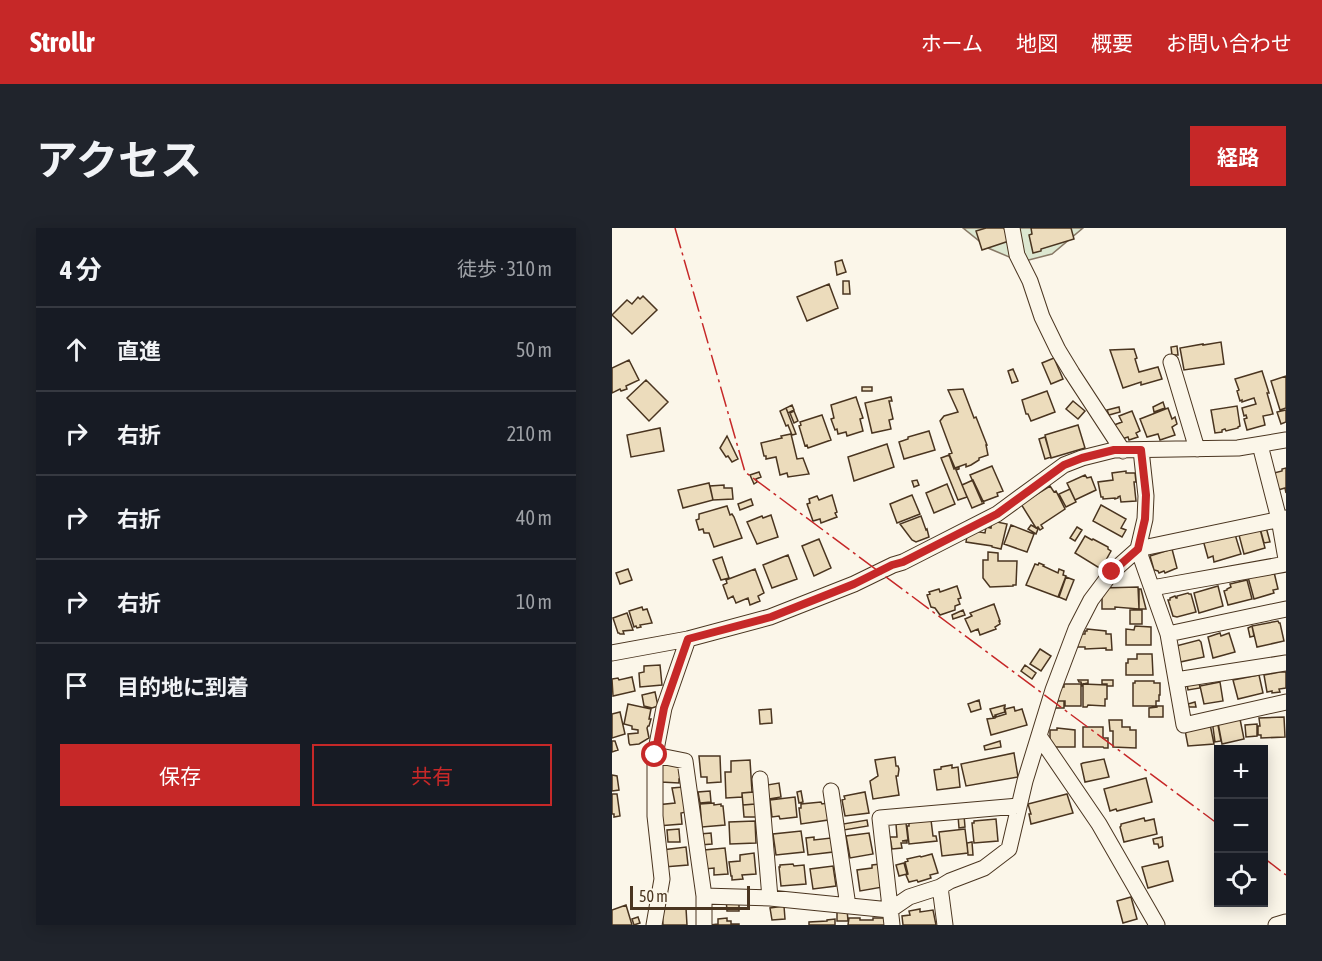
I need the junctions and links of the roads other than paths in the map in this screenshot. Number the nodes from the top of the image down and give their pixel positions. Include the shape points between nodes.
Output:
1 (1012, 228) edge
2 (1171, 362) dead end
3 (1286, 441) edge
4 (1260, 445) junction
5 (1197, 449) junction
6 (1141, 450) junction
7 (1123, 451) junction
8 (1283, 518) edge
9 (1138, 549) junction
10 (1286, 559) edge
11 (1286, 564) edge
12 (1152, 588) junction
13 (1286, 609) edge
14 (1168, 634) junction
15 (688, 639) junction
16 (612, 653) edge
17 (1286, 663) edge
18 (1176, 680) junction
19 (1286, 702) edge
20 (1039, 736) junction
21 (655, 755) junction
22 (760, 779) dead end
23 (831, 791) dead end
24 (1019, 806) junction
25 (940, 887) junction
26 (704, 896) junction
27 (770, 898) junction
28 (848, 906) junction
29 (891, 917) edge
30 (1286, 922) edge
31 (654, 925) edge
32 (704, 925) edge
33 (945, 925) edge
34 (1157, 925) edge
35 (1276, 925) edge

1 - 7 street via 1017,255 1041,317 1072,374
2 - 5 street
3 - 4 street
4 - 5 street
4 - 8 street
5 - 6 street
6 - 7 street
6 - 9 street via 1146,495
7 - 15 street via 1114,450 1064,465 997,514 854,584 771,617
8 - 9 street
8 - 10 street
9 - 12 street
9 - 20 street via 1112,572 1091,600 1076,629
11 - 12 street
12 - 14 street
13 - 14 street
14 - 18 street
15 - 16 street
15 - 21 street via 664,708
17 - 18 street
18 - 19 street via 1184,725
20 - 24 street
20 - 34 street via 1099,824
21 - 26 street via 685,761
21 - 31 street via 655,816 662,879
22 - 27 street
23 - 28 street
24 - 25 street via 1009,849 984,868
24 - 29 street via 880,818
25 - 29 street via 909,897
25 - 33 street
26 - 27 street
26 - 32 street
27 - 28 street
28 - 29 street
30 - 35 street

